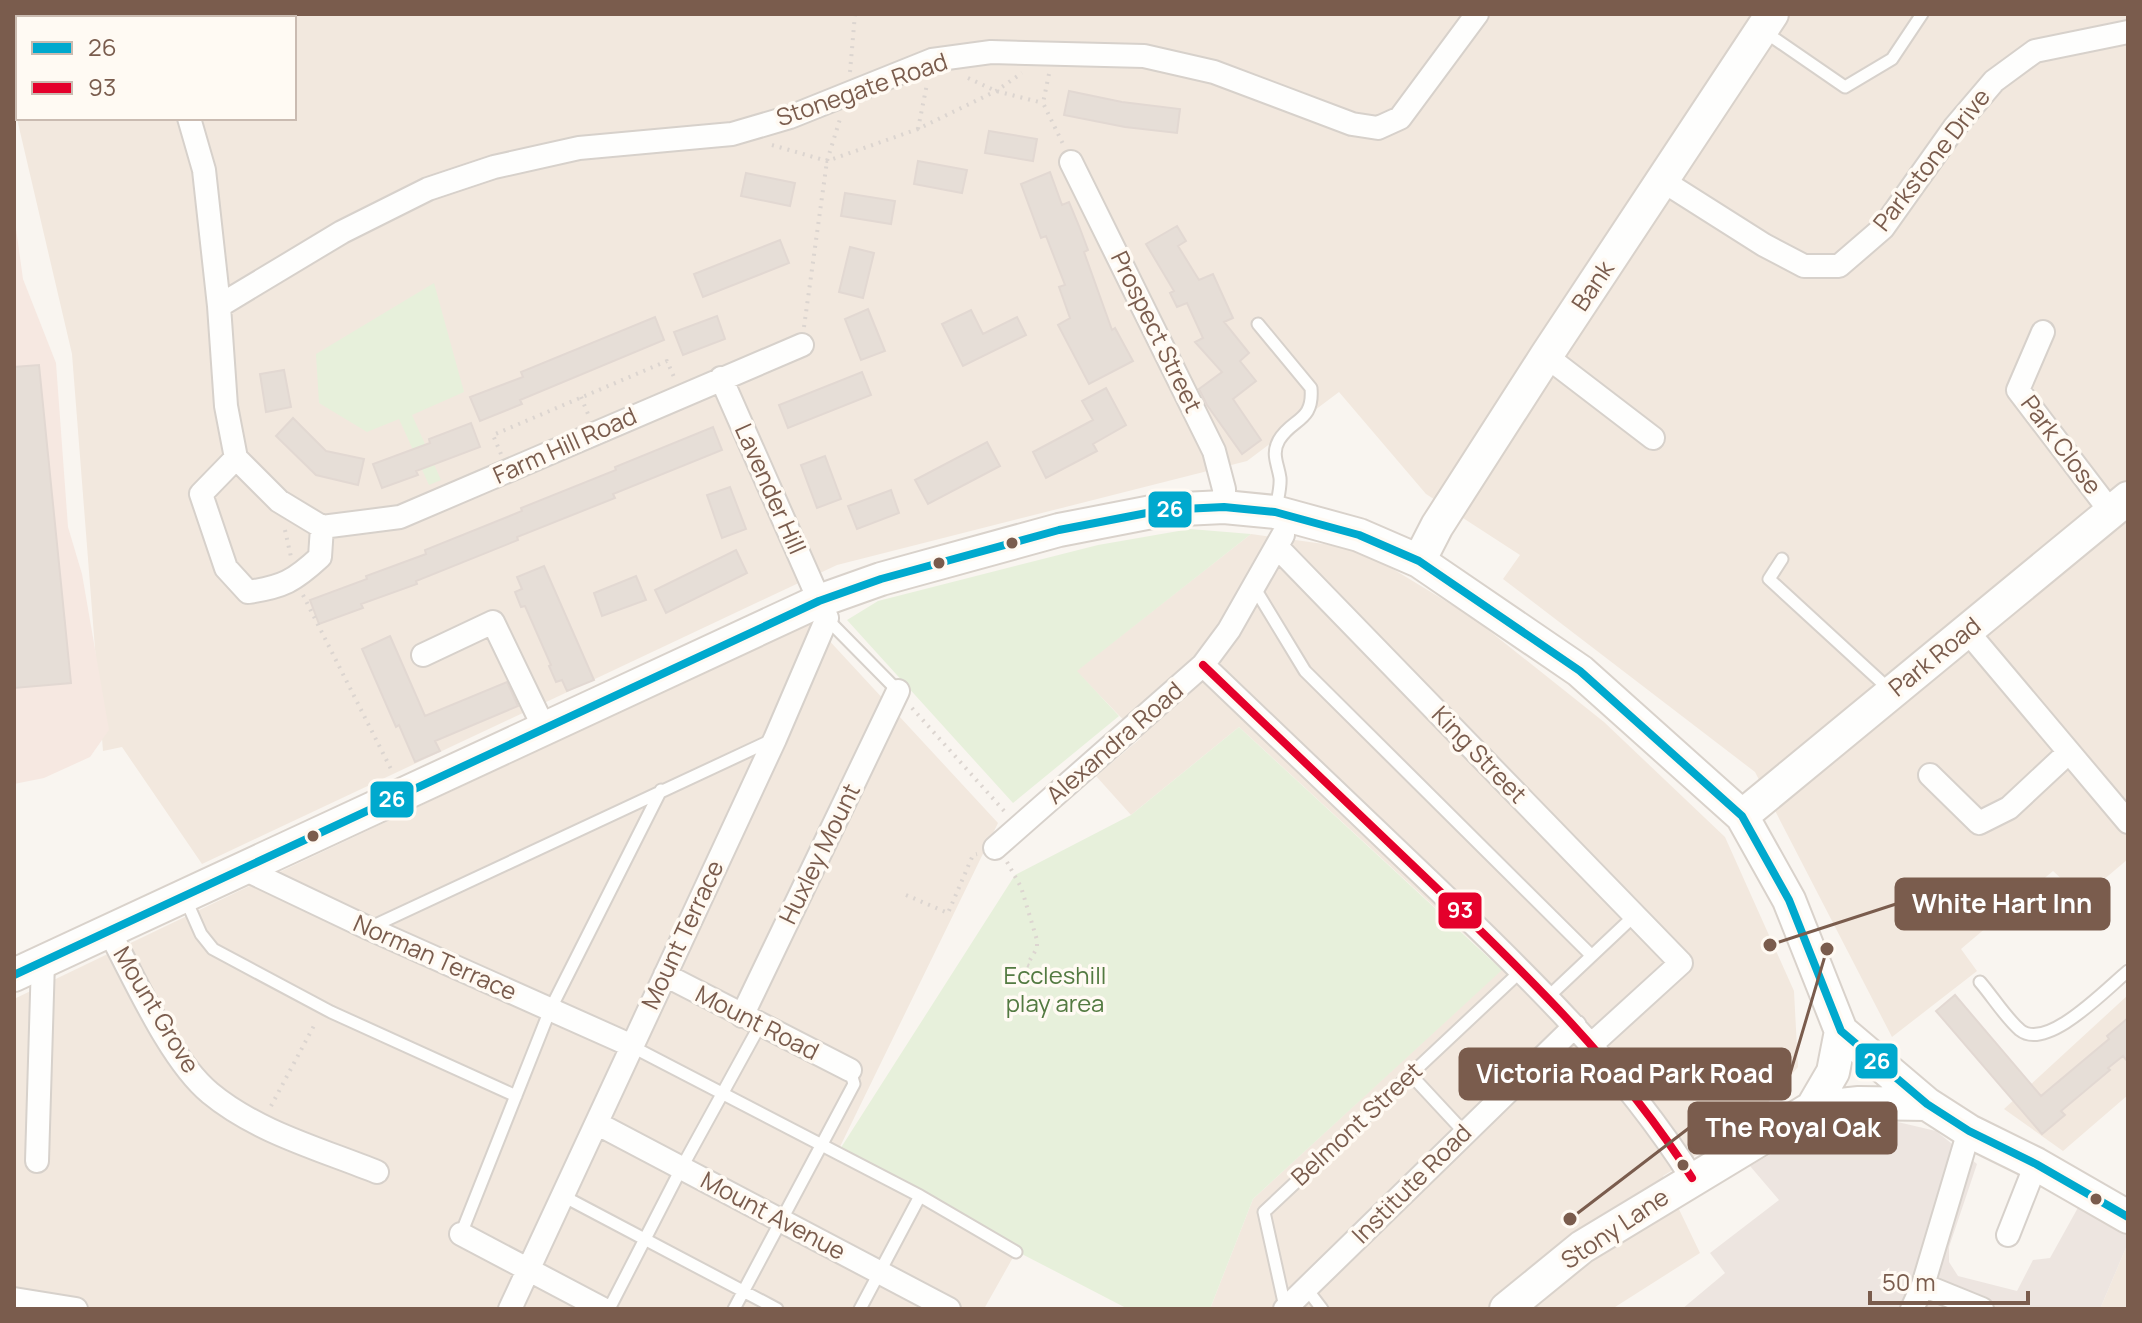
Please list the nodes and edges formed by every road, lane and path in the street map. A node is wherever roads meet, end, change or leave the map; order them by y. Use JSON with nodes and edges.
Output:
{"nodes":[{"id":1,"x":855,"y":14,"type":"edge"},
{"id":2,"x":1477,"y":14,"type":"edge"},
{"id":3,"x":1922,"y":14,"type":"edge"},
{"id":4,"x":1767,"y":22,"type":"edge"},
{"id":5,"x":2128,"y":32,"type":"edge"},
{"id":6,"x":1054,"y":52,"type":"junction"},
{"id":7,"x":932,"y":60,"type":"junction"},
{"id":8,"x":996,"y":91,"type":"junction"},
{"id":9,"x":849,"y":92,"type":"junction"},
{"id":10,"x":1043,"y":103,"type":"junction"},
{"id":11,"x":190,"y":120,"type":"edge"},
{"id":12,"x":918,"y":129,"type":"junction"},
{"id":13,"x":732,"y":134,"type":"junction"},
{"id":14,"x":827,"y":161,"type":"junction"},
{"id":15,"x":1071,"y":162,"type":"joint"},
{"id":16,"x":1663,"y":181,"type":"junction"},
{"id":17,"x":219,"y":306,"type":"junction"},
{"id":18,"x":1258,"y":324,"type":"dead end"},
{"id":19,"x":2043,"y":332,"type":"dead end"},
{"id":20,"x":802,"y":345,"type":"joint"},
{"id":21,"x":1546,"y":356,"type":"junction"},
{"id":22,"x":721,"y":378,"type":"junction"},
{"id":23,"x":681,"y":395,"type":"junction"},
{"id":24,"x":1653,"y":438,"type":"dead end"},
{"id":25,"x":236,"y":458,"type":"junction"},
{"id":26,"x":509,"y":471,"type":"junction"},
{"id":27,"x":279,"y":501,"type":"junction"},
{"id":28,"x":2120,"y":505,"type":"edge"},
{"id":29,"x":1224,"y":507,"type":"junction"},
{"id":30,"x":1284,"y":514,"type":"junction"},
{"id":31,"x":322,"y":527,"type":"junction"},
{"id":32,"x":1277,"y":547,"type":"junction"},
{"id":33,"x":1782,"y":559,"type":"dead end"},
{"id":34,"x":1419,"y":561,"type":"junction"},
{"id":35,"x":296,"y":579,"type":"junction"},
{"id":36,"x":1254,"y":586,"type":"junction"},
{"id":37,"x":823,"y":609,"type":"junction"},
{"id":38,"x":1967,"y":631,"type":"junction"},
{"id":39,"x":423,"y":655,"type":"dead end"},
{"id":40,"x":1203,"y":665,"type":"junction"},
{"id":41,"x":898,"y":691,"type":"junction"},
{"id":42,"x":1892,"y":692,"type":"junction"},
{"id":43,"x":545,"y":730,"type":"junction"},
{"id":44,"x":775,"y":739,"type":"junction"},
{"id":45,"x":2069,"y":752,"type":"junction"},
{"id":46,"x":1930,"y":775,"type":"dead end"},
{"id":47,"x":661,"y":790,"type":"junction"},
{"id":48,"x":403,"y":793,"type":"junction"},
{"id":49,"x":2125,"y":811,"type":"edge"},
{"id":50,"x":1742,"y":816,"type":"junction"},
{"id":51,"x":1018,"y":827,"type":"junction"},
{"id":52,"x":995,"y":848,"type":"junction"},
{"id":53,"x":242,"y":868,"type":"junction"},
{"id":54,"x":184,"y":895,"type":"junction"},
{"id":55,"x":906,"y":895,"type":"dead end"},
{"id":56,"x":1634,"y":916,"type":"junction"},
{"id":57,"x":368,"y":928,"type":"junction"},
{"id":58,"x":109,"y":931,"type":"junction"},
{"id":59,"x":1591,"y":955,"type":"junction"},
{"id":60,"x":1032,"y":967,"type":"dead end"},
{"id":61,"x":22,"y":968,"type":"edge"},
{"id":62,"x":1522,"y":970,"type":"junction"},
{"id":63,"x":2128,"y":971,"type":"edge"},
{"id":64,"x":665,"y":975,"type":"junction"},
{"id":65,"x":1980,"y":982,"type":"dead end"},
{"id":66,"x":1548,"y":997,"type":"junction"},
{"id":67,"x":324,"y":1008,"type":"junction"},
{"id":68,"x":550,"y":1010,"type":"junction"},
{"id":69,"x":751,"y":1020,"type":"junction"},
{"id":70,"x":1575,"y":1026,"type":"junction"},
{"id":71,"x":1841,"y":1031,"type":"junction"},
{"id":72,"x":1592,"y":1044,"type":"junction"},
{"id":73,"x":630,"y":1045,"type":"junction"},
{"id":74,"x":850,"y":1070,"type":"joint"},
{"id":75,"x":1411,"y":1075,"type":"junction"},
{"id":76,"x":723,"y":1093,"type":"junction"},
{"id":77,"x":516,"y":1096,"type":"junction"},
{"id":78,"x":1927,"y":1104,"type":"junction"},
{"id":79,"x":1812,"y":1108,"type":"junction"},
{"id":80,"x":598,"y":1124,"type":"junction"},
{"id":81,"x":260,"y":1125,"type":"junction"},
{"id":82,"x":1969,"y":1131,"type":"junction"},
{"id":83,"x":1464,"y":1132,"type":"junction"},
{"id":84,"x":822,"y":1146,"type":"junction"},
{"id":85,"x":37,"y":1161,"type":"dead end"},
{"id":86,"x":2036,"y":1164,"type":"junction"},
{"id":87,"x":682,"y":1167,"type":"junction"},
{"id":88,"x":377,"y":1172,"type":"dead end"},
{"id":89,"x":1692,"y":1178,"type":"junction"},
{"id":90,"x":563,"y":1196,"type":"junction"},
{"id":91,"x":920,"y":1196,"type":"junction"},
{"id":92,"x":2128,"y":1217,"type":"edge"},
{"id":93,"x":781,"y":1222,"type":"junction"},
{"id":94,"x":461,"y":1234,"type":"joint"},
{"id":95,"x":2008,"y":1235,"type":"dead end"},
{"id":96,"x":646,"y":1239,"type":"junction"},
{"id":97,"x":1016,"y":1252,"type":"dead end"},
{"id":98,"x":528,"y":1269,"type":"junction"},
{"id":99,"x":880,"y":1274,"type":"junction"},
{"id":100,"x":1923,"y":1285,"type":"junction"},
{"id":101,"x":1306,"y":1288,"type":"junction"},
{"id":102,"x":744,"y":1291,"type":"junction"},
{"id":103,"x":14,"y":1299,"type":"edge"},
{"id":104,"x":1285,"y":1308,"type":"edge"},
{"id":105,"x":76,"y":1309,"type":"edge"},
{"id":106,"x":510,"y":1309,"type":"edge"},
{"id":107,"x":606,"y":1309,"type":"edge"},
{"id":108,"x":734,"y":1309,"type":"edge"},
{"id":109,"x":777,"y":1309,"type":"edge"},
{"id":110,"x":860,"y":1309,"type":"edge"},
{"id":111,"x":949,"y":1309,"type":"edge"},
{"id":112,"x":1322,"y":1309,"type":"edge"},
{"id":113,"x":1506,"y":1309,"type":"edge"},
{"id":114,"x":1912,"y":1309,"type":"edge"},
{"id":115,"x":1982,"y":1309,"type":"edge"}],
"edges":[{"from":1,"to":9,"type":"path"},
{"from":2,"to":6,"type":"street","name":"Stonegate Road"},
{"from":3,"to":4,"type":"lane"},
{"from":4,"to":16,"type":"street","name":"Bank"},
{"from":5,"to":16,"type":"street","name":"Parkstone Drive"},
{"from":6,"to":7,"type":"street","name":"Stonegate Road"},
{"from":6,"to":8,"type":"path"},
{"from":6,"to":10,"type":"path"},
{"from":7,"to":8,"type":"path"},
{"from":7,"to":9,"type":"street","name":"Stonegate Road"},
{"from":7,"to":12,"type":"path"},
{"from":8,"to":10,"type":"path"},
{"from":8,"to":12,"type":"path"},
{"from":9,"to":13,"type":"street","name":"Stonegate Road"},
{"from":9,"to":14,"type":"path"},
{"from":10,"to":15,"type":"path"},
{"from":11,"to":17,"type":"street"},
{"from":12,"to":14,"type":"path"},
{"from":13,"to":14,"type":"path"},
{"from":13,"to":17,"type":"street","name":"Stonegate Road"},
{"from":14,"to":20,"type":"path"},
{"from":15,"to":29,"type":"street","name":"Prospect Street"},
{"from":16,"to":21,"type":"street","name":"Bank"},
{"from":17,"to":25,"type":"street"},
{"from":18,"to":30,"type":"lane"},
{"from":19,"to":28,"type":"street","name":"Park Close"},
{"from":20,"to":22,"type":"street","name":"Farm Hill Road"},
{"from":21,"to":24,"type":"street"},
{"from":21,"to":34,"type":"street","name":"Bank"},
{"from":22,"to":23,"type":"street","name":"Farm Hill Road"},
{"from":22,"to":37,"type":"street","name":"Lavender Hill"},
{"from":23,"to":26,"type":"street","name":"Farm Hill Road"},
{"from":23,"to":26,"type":"path"},
{"from":25,"to":27,"type":"street"},
{"from":25,"to":35,"type":"street"},
{"from":26,"to":31,"type":"street","name":"Farm Hill Road"},
{"from":27,"to":31,"type":"street"},
{"from":27,"to":35,"type":"path"},
{"from":28,"to":38,"type":"street","name":"Park Road"},
{"from":29,"to":30,"type":"street"},
{"from":29,"to":37,"type":"street"},
{"from":30,"to":32,"type":"street","name":"Alexandra Road"},
{"from":30,"to":34,"type":"street"},
{"from":31,"to":35,"type":"street"},
{"from":32,"to":36,"type":"street","name":"Alexandra Road"},
{"from":32,"to":56,"type":"street","name":"King Street"},
{"from":33,"to":42,"type":"lane"},
{"from":34,"to":50,"type":"street"},
{"from":35,"to":48,"type":"path"},
{"from":36,"to":40,"type":"street","name":"Alexandra Road"},
{"from":36,"to":59,"type":"lane"},
{"from":37,"to":41,"type":"lane"},
{"from":37,"to":43,"type":"street"},
{"from":37,"to":44,"type":"street","name":"Mount Terrace"},
{"from":38,"to":42,"type":"street","name":"Park Road"},
{"from":38,"to":45,"type":"street"},
{"from":39,"to":43,"type":"street"},
{"from":40,"to":51,"type":"street","name":"Alexandra Road"},
{"from":40,"to":62,"type":"street"},
{"from":41,"to":51,"type":"path"},
{"from":41,"to":69,"type":"street","name":"Huxley Mount"},
{"from":42,"to":50,"type":"street","name":"Park Road"},
{"from":43,"to":48,"type":"street"},
{"from":44,"to":47,"type":"lane"},
{"from":44,"to":64,"type":"street","name":"Mount Terrace"},
{"from":45,"to":46,"type":"street"},
{"from":45,"to":49,"type":"street"},
{"from":47,"to":57,"type":"lane"},
{"from":47,"to":68,"type":"lane"},
{"from":48,"to":53,"type":"street"},
{"from":50,"to":71,"type":"street"},
{"from":51,"to":52,"type":"street","name":"Alexandra Road"},
{"from":52,"to":55,"type":"path"},
{"from":52,"to":60,"type":"path"},
{"from":53,"to":54,"type":"street"},
{"from":53,"to":57,"type":"street","name":"Norman Terrace"},
{"from":54,"to":58,"type":"street"},
{"from":54,"to":67,"type":"lane"},
{"from":56,"to":59,"type":"lane"},
{"from":56,"to":72,"type":"street","name":"King Street"},
{"from":57,"to":68,"type":"street","name":"Norman Terrace"},
{"from":58,"to":61,"type":"street"},
{"from":58,"to":81,"type":"street","name":"Mount Grove"},
{"from":59,"to":66,"type":"lane"},
{"from":61,"to":85,"type":"street"},
{"from":62,"to":66,"type":"street"},
{"from":62,"to":75,"type":"lane","name":"Belmont Street"},
{"from":63,"to":65,"type":"lane"},
{"from":64,"to":69,"type":"street","name":"Mount Road"},
{"from":64,"to":73,"type":"street","name":"Mount Terrace"},
{"from":66,"to":70,"type":"street"},
{"from":67,"to":77,"type":"lane"},
{"from":67,"to":81,"type":"path"},
{"from":68,"to":73,"type":"street","name":"Norman Terrace"},
{"from":68,"to":77,"type":"lane"},
{"from":69,"to":74,"type":"street","name":"Mount Road"},
{"from":69,"to":76,"type":"lane"},
{"from":70,"to":72,"type":"street"},
{"from":70,"to":83,"type":"street","name":"Institute Road"},
{"from":71,"to":78,"type":"street"},
{"from":71,"to":79,"type":"street","name":"Stony Lane"},
{"from":72,"to":89,"type":"street"},
{"from":73,"to":76,"type":"lane"},
{"from":73,"to":80,"type":"street","name":"Mount Terrace"},
{"from":74,"to":84,"type":"lane"},
{"from":75,"to":83,"type":"lane"},
{"from":75,"to":104,"type":"lane","name":"Belmont Street"},
{"from":76,"to":84,"type":"lane"},
{"from":76,"to":87,"type":"lane"},
{"from":77,"to":94,"type":"lane"},
{"from":78,"to":79,"type":"street","name":"Stony Lane"},
{"from":78,"to":82,"type":"street"},
{"from":79,"to":89,"type":"street","name":"Stony Lane"},
{"from":80,"to":87,"type":"street","name":"Mount Avenue"},
{"from":80,"to":90,"type":"street","name":"Mount Terrace"},
{"from":81,"to":88,"type":"street","name":"Mount Grove"},
{"from":82,"to":86,"type":"street"},
{"from":82,"to":100,"type":"street"},
{"from":83,"to":101,"type":"street","name":"Institute Road"},
{"from":84,"to":91,"type":"lane"},
{"from":84,"to":93,"type":"lane"},
{"from":86,"to":92,"type":"street"},
{"from":86,"to":95,"type":"street"},
{"from":87,"to":93,"type":"street","name":"Mount Avenue"},
{"from":87,"to":96,"type":"lane"},
{"from":89,"to":113,"type":"street","name":"Stony Lane"},
{"from":90,"to":96,"type":"lane"},
{"from":90,"to":98,"type":"street","name":"Mount Terrace"},
{"from":91,"to":97,"type":"lane"},
{"from":91,"to":99,"type":"lane"},
{"from":93,"to":99,"type":"street","name":"Mount Avenue"},
{"from":93,"to":102,"type":"lane"},
{"from":94,"to":98,"type":"street"},
{"from":96,"to":102,"type":"lane"},
{"from":96,"to":107,"type":"lane"},
{"from":98,"to":106,"type":"street","name":"Mount Terrace"},
{"from":98,"to":107,"type":"street"},
{"from":99,"to":110,"type":"lane"},
{"from":99,"to":111,"type":"street","name":"Mount Avenue"},
{"from":100,"to":114,"type":"street"},
{"from":100,"to":115,"type":"street"},
{"from":101,"to":104,"type":"street","name":"Institute Road"},
{"from":101,"to":112,"type":"lane"},
{"from":102,"to":108,"type":"lane"},
{"from":102,"to":109,"type":"lane"},
{"from":103,"to":105,"type":"street"}]}
